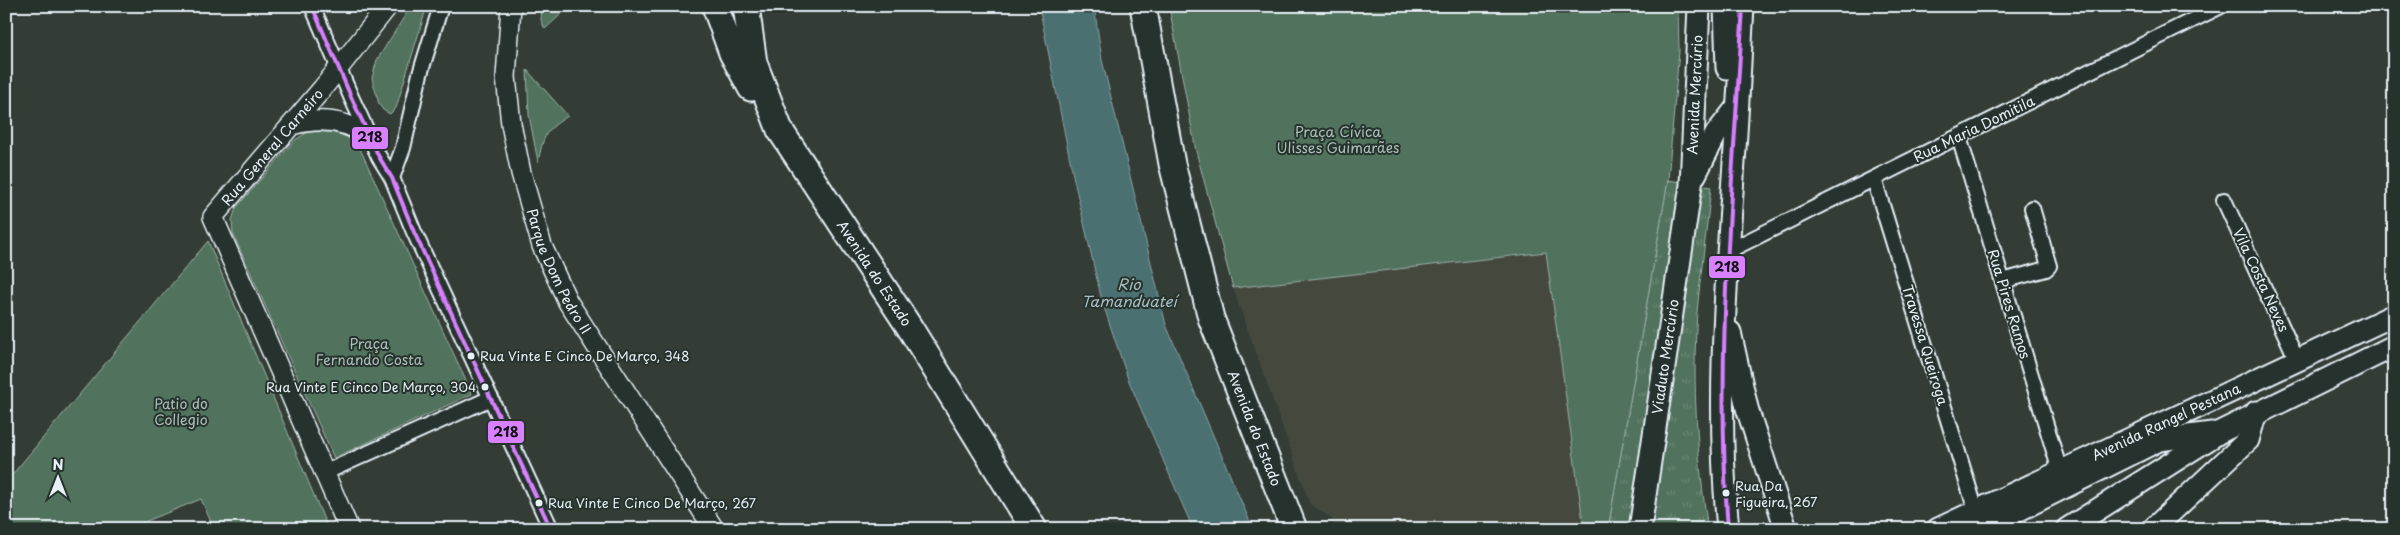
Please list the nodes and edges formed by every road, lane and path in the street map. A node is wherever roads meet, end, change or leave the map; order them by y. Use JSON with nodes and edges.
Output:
{"nodes":[{"id":1,"x":312,"y":6,"type":"edge"},
{"id":2,"x":388,"y":6,"type":"edge"},
{"id":3,"x":441,"y":6,"type":"edge"},
{"id":4,"x":511,"y":6,"type":"edge"},
{"id":5,"x":715,"y":6,"type":"edge"},
{"id":6,"x":746,"y":6,"type":"edge"},
{"id":7,"x":1142,"y":6,"type":"edge"},
{"id":8,"x":1699,"y":6,"type":"edge"},
{"id":9,"x":1726,"y":6,"type":"edge"},
{"id":10,"x":1743,"y":6,"type":"edge"},
{"id":11,"x":2221,"y":6,"type":"edge"},
{"id":12,"x":338,"y":69,"type":"junction"},
{"id":13,"x":1737,"y":107,"type":"junction"},
{"id":14,"x":292,"y":125,"type":"junction"},
{"id":15,"x":780,"y":130,"type":"junction"},
{"id":16,"x":369,"y":136,"type":"junction"},
{"id":17,"x":1959,"y":137,"type":"junction"},
{"id":18,"x":392,"y":178,"type":"junction"},
{"id":19,"x":1874,"y":179,"type":"junction"},
{"id":20,"x":1691,"y":185,"type":"junction"},
{"id":21,"x":2224,"y":200,"type":"dead end"},
{"id":22,"x":2032,"y":208,"type":"dead end"},
{"id":23,"x":1728,"y":251,"type":"junction"},
{"id":24,"x":2003,"y":281,"type":"junction"},
{"id":25,"x":1725,"y":312,"type":"junction"},
{"id":26,"x":2394,"y":315,"type":"edge"},
{"id":27,"x":2394,"y":346,"type":"edge"},
{"id":28,"x":2297,"y":360,"type":"junction"},
{"id":29,"x":491,"y":398,"type":"junction"},
{"id":30,"x":2256,"y":412,"type":"junction"},
{"id":31,"x":2220,"y":432,"type":"junction"},
{"id":32,"x":326,"y":472,"type":"junction"},
{"id":33,"x":2060,"y":472,"type":"junction"},
{"id":34,"x":1979,"y":520,"type":"edge"},
{"id":35,"x":349,"y":529,"type":"edge"},
{"id":36,"x":551,"y":529,"type":"edge"},
{"id":37,"x":714,"y":529,"type":"edge"},
{"id":38,"x":1034,"y":529,"type":"edge"},
{"id":39,"x":1294,"y":529,"type":"edge"},
{"id":40,"x":1640,"y":529,"type":"edge"},
{"id":41,"x":1728,"y":529,"type":"edge"},
{"id":42,"x":1786,"y":529,"type":"edge"},
{"id":43,"x":1938,"y":529,"type":"edge"},
{"id":44,"x":2067,"y":529,"type":"edge"},
{"id":45,"x":2153,"y":529,"type":"edge"}],
"edges":[{"from":1,"to":12,"type":"street"},
{"from":2,"to":12,"type":"street","name":"Rua General Carneiro"},
{"from":3,"to":18,"type":"street"},
{"from":4,"to":37,"type":"street","name":"Parque Dom Pedro II"},
{"from":5,"to":15,"type":"highway"},
{"from":6,"to":15,"type":"highway","name":"Avenida do Estado"},
{"from":7,"to":39,"type":"highway","name":"Avenida do Estado"},
{"from":8,"to":20,"type":"main road","name":"Avenida Mercúrio"},
{"from":9,"to":13,"type":"main road"},
{"from":10,"to":13,"type":"main road"},
{"from":11,"to":17,"type":"street","name":"Rua Maria Domitila"},
{"from":12,"to":14,"type":"street","name":"Rua General Carneiro"},
{"from":12,"to":16,"type":"street"},
{"from":13,"to":20,"type":"main road"},
{"from":13,"to":23,"type":"main road"},
{"from":14,"to":16,"type":"street"},
{"from":14,"to":32,"type":"street","name":"Rua General Carneiro"},
{"from":15,"to":38,"type":"highway","name":"Avenida do Estado"},
{"from":16,"to":18,"type":"street"},
{"from":17,"to":19,"type":"street","name":"Rua Maria Domitila"},
{"from":17,"to":24,"type":"street","name":"Rua Pires Ramos"},
{"from":18,"to":29,"type":"street"},
{"from":19,"to":23,"type":"street","name":"Rua Maria Domitila"},
{"from":19,"to":34,"type":"street","name":"Travessa Queiroga"},
{"from":20,"to":40,"type":"main road","name":"Viaduto Mercúrio"},
{"from":21,"to":28,"type":"street","name":"Vila Costa Neves"},
{"from":22,"to":24,"type":"street"},
{"from":23,"to":25,"type":"main road"},
{"from":24,"to":33,"type":"street","name":"Rua Pires Ramos"},
{"from":25,"to":41,"type":"main road"},
{"from":25,"to":42,"type":"main road"},
{"from":26,"to":28,"type":"main road","name":"Avenida Rangel Pestana"},
{"from":27,"to":30,"type":"main road"},
{"from":28,"to":33,"type":"main road","name":"Avenida Rangel Pestana"},
{"from":29,"to":32,"type":"street"},
{"from":29,"to":36,"type":"street"},
{"from":30,"to":31,"type":"main road"},
{"from":30,"to":45,"type":"main road"},
{"from":31,"to":34,"type":"main road","name":"Avenida Rangel Pestana"},
{"from":31,"to":44,"type":"main road"},
{"from":32,"to":35,"type":"street"},
{"from":33,"to":34,"type":"main road","name":"Avenida Rangel Pestana"},
{"from":34,"to":43,"type":"main road","name":"Avenida Rangel Pestana"}]}
